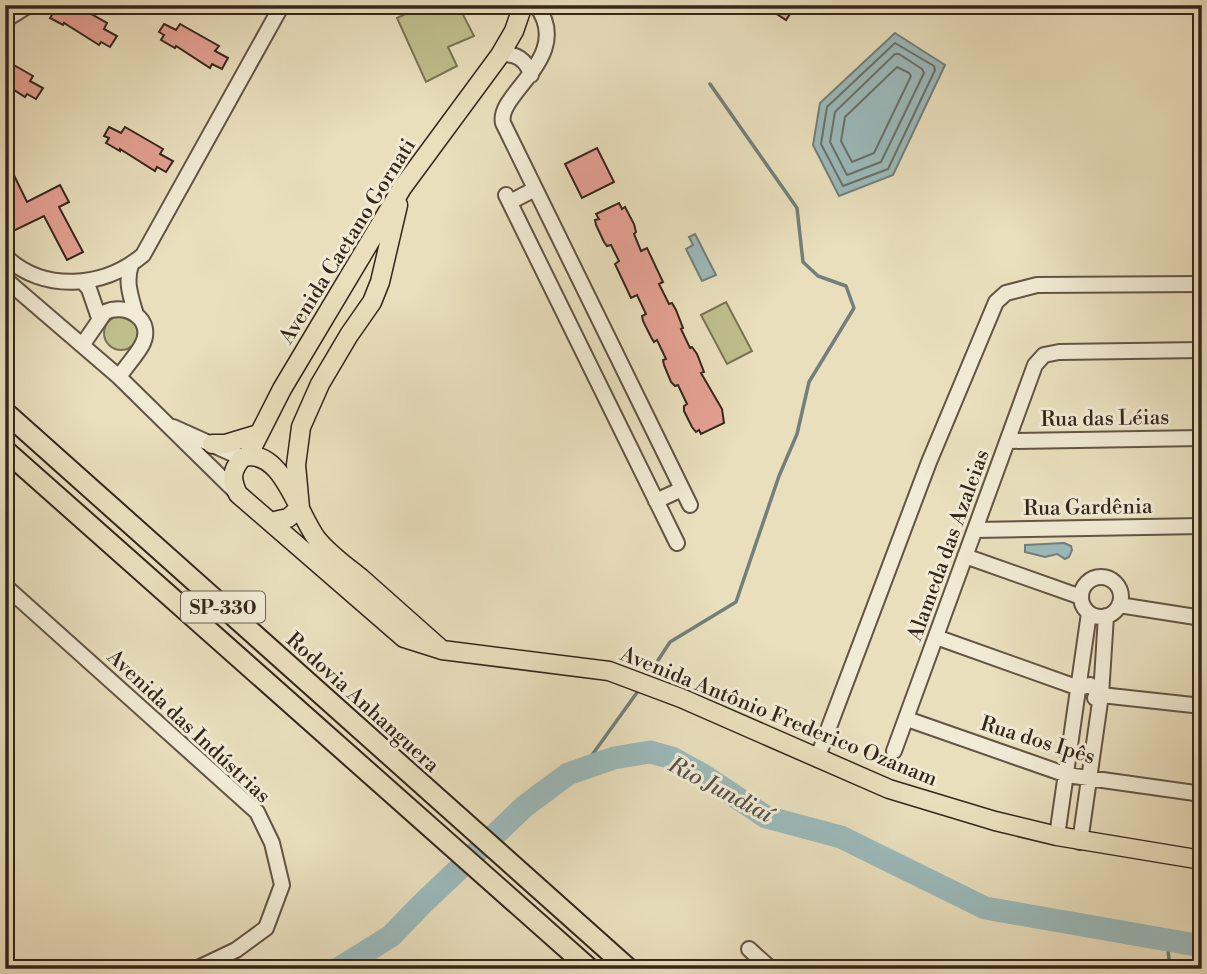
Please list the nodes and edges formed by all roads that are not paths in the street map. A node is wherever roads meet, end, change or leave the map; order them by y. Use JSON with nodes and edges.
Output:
{"nodes":[{"id":1,"x":29,"y":5,"type":"edge"},
{"id":2,"x":282,"y":5,"type":"edge"},
{"id":3,"x":523,"y":5,"type":"edge"},
{"id":4,"x":536,"y":5,"type":"edge"},
{"id":5,"x":5,"y":20,"type":"edge"},
{"id":6,"x":500,"y":55,"type":"junction"},
{"id":7,"x":531,"y":75,"type":"junction"},
{"id":8,"x":402,"y":187,"type":"junction"},
{"id":9,"x":535,"y":189,"type":"junction"},
{"id":10,"x":5,"y":256,"type":"edge"},
{"id":11,"x":131,"y":265,"type":"junction"},
{"id":12,"x":5,"y":279,"type":"edge"},
{"id":13,"x":83,"y":282,"type":"junction"},
{"id":14,"x":346,"y":282,"type":"junction"},
{"id":15,"x":1202,"y":284,"type":"edge"},
{"id":16,"x":372,"y":302,"type":"junction"},
{"id":17,"x":136,"y":315,"type":"junction"},
{"id":18,"x":99,"y":318,"type":"junction"},
{"id":19,"x":83,"y":344,"type":"junction"},
{"id":20,"x":1202,"y":350,"type":"edge"},
{"id":21,"x":119,"y":376,"type":"junction"},
{"id":22,"x":5,"y":412,"type":"edge"},
{"id":23,"x":166,"y":424,"type":"junction"},
{"id":24,"x":258,"y":434,"type":"junction"},
{"id":25,"x":1202,"y":438,"type":"edge"},
{"id":26,"x":1009,"y":441,"type":"junction"},
{"id":27,"x":212,"y":444,"type":"junction"},
{"id":28,"x":5,"y":450,"type":"edge"},
{"id":29,"x":245,"y":457,"type":"junction"},
{"id":30,"x":682,"y":489,"type":"junction"},
{"id":31,"x":239,"y":494,"type":"junction"},
{"id":32,"x":656,"y":501,"type":"junction"},
{"id":33,"x":690,"y":505,"type":"dead end"},
{"id":34,"x":300,"y":508,"type":"junction"},
{"id":35,"x":270,"y":522,"type":"junction"},
{"id":36,"x":1202,"y":526,"type":"edge"},
{"id":37,"x":975,"y":530,"type":"junction"},
{"id":38,"x":677,"y":542,"type":"dead end"},
{"id":39,"x":965,"y":556,"type":"junction"},
{"id":40,"x":346,"y":577,"type":"junction"},
{"id":41,"x":5,"y":586,"type":"edge"},
{"id":42,"x":1081,"y":597,"type":"junction"},
{"id":43,"x":1119,"y":605,"type":"junction"},
{"id":44,"x":1089,"y":612,"type":"junction"},
{"id":45,"x":1106,"y":616,"type":"junction"},
{"id":46,"x":1202,"y":618,"type":"edge"},
{"id":47,"x":936,"y":637,"type":"junction"},
{"id":48,"x":1079,"y":688,"type":"junction"},
{"id":49,"x":1101,"y":695,"type":"junction"},
{"id":50,"x":1202,"y":706,"type":"edge"},
{"id":51,"x":907,"y":719,"type":"junction"},
{"id":52,"x":894,"y":751,"type":"dead end"},
{"id":53,"x":817,"y":759,"type":"junction"},
{"id":54,"x":1067,"y":775,"type":"junction"},
{"id":55,"x":1088,"y":780,"type":"junction"},
{"id":56,"x":1202,"y":794,"type":"edge"},
{"id":57,"x":1057,"y":836,"type":"junction"},
{"id":58,"x":1080,"y":842,"type":"junction"},
{"id":59,"x":1202,"y":860,"type":"edge"},
{"id":60,"x":749,"y":949,"type":"dead end"},
{"id":61,"x":196,"y":969,"type":"edge"},
{"id":62,"x":590,"y":969,"type":"edge"},
{"id":63,"x":629,"y":969,"type":"edge"},
{"id":64,"x":771,"y":969,"type":"edge"}],
"edges":[{"from":1,"to":5,"type":"street"},
{"from":2,"to":11,"type":"street"},
{"from":3,"to":6,"type":"main road","name":"Avenida Caetano Gornati"},
{"from":4,"to":7,"type":"street"},
{"from":6,"to":7,"type":"street"},
{"from":6,"to":8,"type":"main road","name":"Avenida Caetano Gornati"},
{"from":7,"to":9,"type":"street"},
{"from":8,"to":14,"type":"main road","name":"Avenida Caetano Gornati"},
{"from":8,"to":16,"type":"main road"},
{"from":9,"to":30,"type":"street"},
{"from":9,"to":32,"type":"street"},
{"from":10,"to":13,"type":"street"},
{"from":11,"to":13,"type":"street"},
{"from":11,"to":17,"type":"street"},
{"from":12,"to":19,"type":"street"},
{"from":13,"to":18,"type":"street"},
{"from":14,"to":16,"type":"main road"},
{"from":14,"to":24,"type":"main road","name":"Avenida Caetano Gornati"},
{"from":15,"to":53,"type":"street"},
{"from":16,"to":34,"type":"main road"},
{"from":17,"to":18,"type":"street"},
{"from":17,"to":21,"type":"street"},
{"from":18,"to":19,"type":"street"},
{"from":19,"to":21,"type":"street"},
{"from":20,"to":26,"type":"street","name":"Alameda das Azaleias"},
{"from":21,"to":23,"type":"street"},
{"from":22,"to":63,"type":"highway","name":"Rodovia Anhanguera","number":"SP-330"},
{"from":23,"to":27,"type":"street"},
{"from":23,"to":31,"type":"street"},
{"from":24,"to":27,"type":"main road"},
{"from":24,"to":29,"type":"main road","name":"Avenida Caetano Gornati"},
{"from":25,"to":26,"type":"street","name":"Rua das Léias"},
{"from":26,"to":37,"type":"street","name":"Alameda das Azaleias"},
{"from":27,"to":29,"type":"street"},
{"from":28,"to":62,"type":"highway","number":"SP-330"},
{"from":29,"to":31,"type":"main road","name":"Avenida Caetano Gornati"},
{"from":29,"to":34,"type":"main road"},
{"from":30,"to":32,"type":"street"},
{"from":30,"to":33,"type":"street"},
{"from":31,"to":35,"type":"main road"},
{"from":32,"to":38,"type":"street"},
{"from":34,"to":35,"type":"main road"},
{"from":34,"to":40,"type":"main road"},
{"from":35,"to":40,"type":"main road"},
{"from":36,"to":37,"type":"street","name":"Rua Gardênia"},
{"from":37,"to":39,"type":"street","name":"Alameda das Azaleias"},
{"from":39,"to":42,"type":"street"},
{"from":39,"to":47,"type":"street","name":"Alameda das Azaleias"},
{"from":40,"to":53,"type":"main road","name":"Avenida Antônio Frederico Ozanam"},
{"from":41,"to":61,"type":"street","name":"Avenida das Indústrias"},
{"from":42,"to":43,"type":"street"},
{"from":42,"to":44,"type":"street"},
{"from":43,"to":45,"type":"street"},
{"from":43,"to":46,"type":"street"},
{"from":44,"to":45,"type":"street"},
{"from":44,"to":48,"type":"street"},
{"from":45,"to":49,"type":"street"},
{"from":47,"to":48,"type":"street"},
{"from":47,"to":51,"type":"street","name":"Alameda das Azaleias"},
{"from":48,"to":49,"type":"street"},
{"from":48,"to":54,"type":"street"},
{"from":49,"to":50,"type":"street"},
{"from":49,"to":55,"type":"street"},
{"from":51,"to":52,"type":"street","name":"Alameda das Azaleias"},
{"from":51,"to":54,"type":"street","name":"Rua dos Ipês"},
{"from":53,"to":57,"type":"main road","name":"Avenida Antônio Frederico Ozanam"},
{"from":54,"to":55,"type":"street","name":"Rua dos Ipês"},
{"from":54,"to":57,"type":"street"},
{"from":55,"to":56,"type":"street","name":"Rua dos Ipês"},
{"from":55,"to":58,"type":"street"},
{"from":57,"to":58,"type":"main road","name":"Avenida Antônio Frederico Ozanam"},
{"from":58,"to":59,"type":"main road","name":"Avenida Antônio Frederico Ozanam"},
{"from":60,"to":64,"type":"street"}]}
